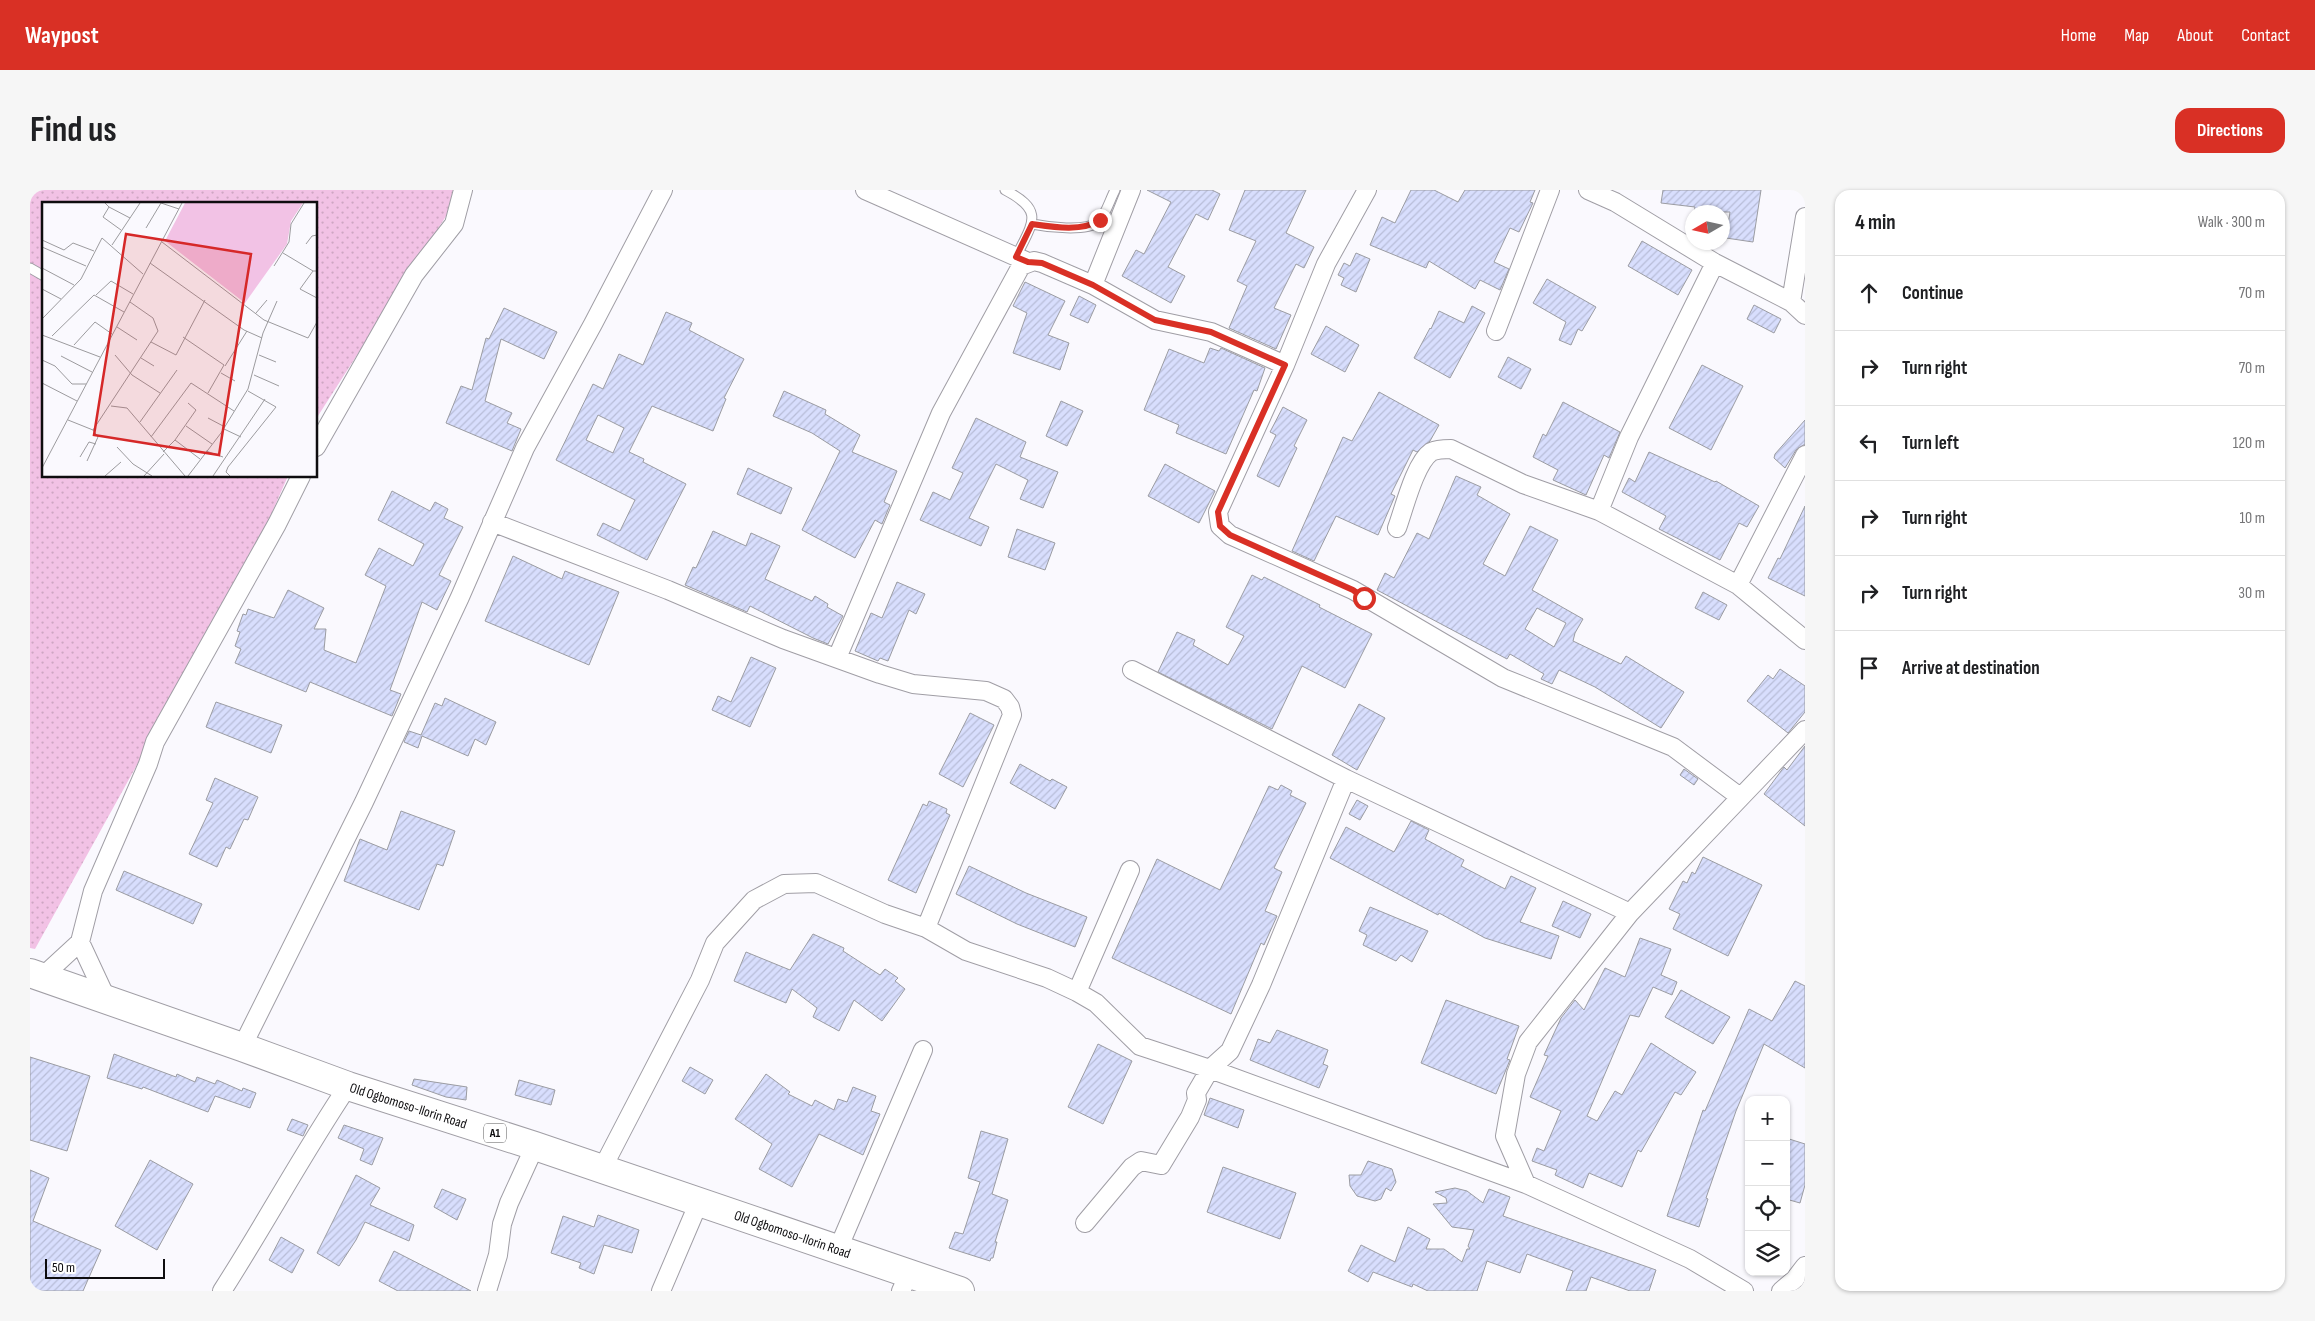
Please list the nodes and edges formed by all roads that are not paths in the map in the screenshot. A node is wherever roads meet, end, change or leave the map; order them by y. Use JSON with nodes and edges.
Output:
{"nodes":[{"id":1,"x":463,"y":190,"type":"edge"},
{"id":2,"x":663,"y":190,"type":"edge"},
{"id":3,"x":865,"y":190,"type":"edge"},
{"id":4,"x":1005,"y":190,"type":"edge"},
{"id":5,"x":1115,"y":190,"type":"edge"},
{"id":6,"x":1131,"y":190,"type":"edge"},
{"id":7,"x":1367,"y":190,"type":"edge"},
{"id":8,"x":1550,"y":190,"type":"edge"},
{"id":9,"x":1588,"y":190,"type":"edge"},
{"id":10,"x":1805,"y":216,"type":"edge"},
{"id":11,"x":1032,"y":224,"type":"junction"},
{"id":12,"x":1022,"y":259,"type":"junction"},
{"id":13,"x":1715,"y":263,"type":"junction"},
{"id":14,"x":30,"y":268,"type":"edge"},
{"id":15,"x":42,"y":275,"type":"edge"},
{"id":16,"x":1093,"y":285,"type":"junction"},
{"id":17,"x":1791,"y":302,"type":"junction"},
{"id":18,"x":1805,"y":315,"type":"edge"},
{"id":19,"x":1496,"y":330,"type":"dead end"},
{"id":20,"x":1285,"y":365,"type":"junction"},
{"id":21,"x":318,"y":444,"type":"edge"},
{"id":22,"x":1805,"y":455,"type":"edge"},
{"id":23,"x":300,"y":478,"type":"edge"},
{"id":24,"x":1599,"y":511,"type":"junction"},
{"id":25,"x":492,"y":522,"type":"junction"},
{"id":26,"x":1397,"y":528,"type":"dead end"},
{"id":27,"x":1738,"y":585,"type":"junction"},
{"id":28,"x":1805,"y":640,"type":"edge"},
{"id":29,"x":838,"y":658,"type":"junction"},
{"id":30,"x":1132,"y":670,"type":"dead end"},
{"id":31,"x":1805,"y":730,"type":"edge"},
{"id":32,"x":1346,"y":779,"type":"junction"},
{"id":33,"x":1740,"y":797,"type":"junction"},
{"id":34,"x":1130,"y":870,"type":"dead end"},
{"id":35,"x":1630,"y":914,"type":"junction"},
{"id":36,"x":926,"y":928,"type":"junction"},
{"id":37,"x":80,"y":942,"type":"junction"},
{"id":38,"x":36,"y":975,"type":"edge"},
{"id":39,"x":1077,"y":992,"type":"junction"},
{"id":40,"x":107,"y":1000,"type":"junction"},
{"id":41,"x":242,"y":1046,"type":"junction"},
{"id":42,"x":923,"y":1050,"type":"dead end"},
{"id":43,"x":1230,"y":1051,"type":"junction"},
{"id":44,"x":1210,"y":1069,"type":"junction"},
{"id":45,"x":1243,"y":1082,"type":"junction"},
{"id":46,"x":348,"y":1086,"type":"junction"},
{"id":47,"x":535,"y":1146,"type":"junction"},
{"id":48,"x":602,"y":1169,"type":"junction"},
{"id":49,"x":1526,"y":1184,"type":"junction"},
{"id":50,"x":699,"y":1202,"type":"junction"},
{"id":51,"x":1085,"y":1223,"type":"dead end"},
{"id":52,"x":838,"y":1249,"type":"junction"},
{"id":53,"x":1805,"y":1266,"type":"edge"},
{"id":54,"x":905,"y":1282,"type":"edge"},
{"id":55,"x":222,"y":1291,"type":"edge"},
{"id":56,"x":487,"y":1291,"type":"edge"},
{"id":57,"x":661,"y":1291,"type":"edge"},
{"id":58,"x":960,"y":1291,"type":"edge"},
{"id":59,"x":1744,"y":1291,"type":"edge"},
{"id":60,"x":1781,"y":1291,"type":"edge"}],
"edges":[{"from":1,"to":21,"type":"street"},
{"from":2,"to":25,"type":"street"},
{"from":3,"to":12,"type":"street"},
{"from":4,"to":11,"type":"lane"},
{"from":5,"to":11,"type":"lane"},
{"from":6,"to":16,"type":"street"},
{"from":7,"to":20,"type":"street"},
{"from":8,"to":19,"type":"street"},
{"from":9,"to":13,"type":"street"},
{"from":10,"to":17,"type":"street"},
{"from":11,"to":12,"type":"lane"},
{"from":12,"to":16,"type":"street"},
{"from":12,"to":29,"type":"street"},
{"from":13,"to":17,"type":"street"},
{"from":13,"to":24,"type":"street"},
{"from":14,"to":15,"type":"lane"},
{"from":16,"to":20,"type":"street"},
{"from":17,"to":18,"type":"street"},
{"from":20,"to":33,"type":"street"},
{"from":22,"to":27,"type":"street"},
{"from":23,"to":37,"type":"street"},
{"from":24,"to":26,"type":"street"},
{"from":24,"to":27,"type":"street"},
{"from":25,"to":29,"type":"street"},
{"from":25,"to":41,"type":"street"},
{"from":27,"to":28,"type":"street"},
{"from":29,"to":36,"type":"street"},
{"from":30,"to":32,"type":"street"},
{"from":31,"to":33,"type":"street"},
{"from":32,"to":35,"type":"street"},
{"from":32,"to":43,"type":"street"},
{"from":33,"to":35,"type":"street"},
{"from":34,"to":39,"type":"street"},
{"from":35,"to":49,"type":"street"},
{"from":36,"to":39,"type":"street"},
{"from":36,"to":48,"type":"street"},
{"from":37,"to":38,"type":"street"},
{"from":37,"to":40,"type":"street"},
{"from":38,"to":40,"type":"highway","name":"Old Ogbomoso-Ilorin Road","number":"A1"},
{"from":39,"to":44,"type":"street"},
{"from":40,"to":41,"type":"highway","name":"Old Ogbomoso-Ilorin Road","number":"A1"},
{"from":41,"to":46,"type":"highway","name":"Old Ogbomoso-Ilorin Road","number":"A1"},
{"from":42,"to":52,"type":"street"},
{"from":43,"to":44,"type":"street"},
{"from":43,"to":45,"type":"street"},
{"from":44,"to":45,"type":"street"},
{"from":44,"to":51,"type":"street"},
{"from":45,"to":49,"type":"street"},
{"from":46,"to":47,"type":"highway","name":"Old Ogbomoso-Ilorin Road","number":"A1"},
{"from":46,"to":55,"type":"street"},
{"from":47,"to":48,"type":"highway","name":"Old Ogbomoso-Ilorin Road","number":"A1"},
{"from":47,"to":56,"type":"street"},
{"from":48,"to":50,"type":"highway","name":"Old Ogbomoso-Ilorin Road","number":"A1"},
{"from":49,"to":59,"type":"street"},
{"from":50,"to":52,"type":"highway","name":"Old Ogbomoso-Ilorin Road","number":"A1"},
{"from":50,"to":57,"type":"street"},
{"from":52,"to":54,"type":"highway","name":"Old Ogbomoso-Ilorin Road","number":"A1"},
{"from":53,"to":60,"type":"street"},
{"from":54,"to":58,"type":"highway","name":"Old Ogbomoso-Ilorin Road","number":"A1"}]}
